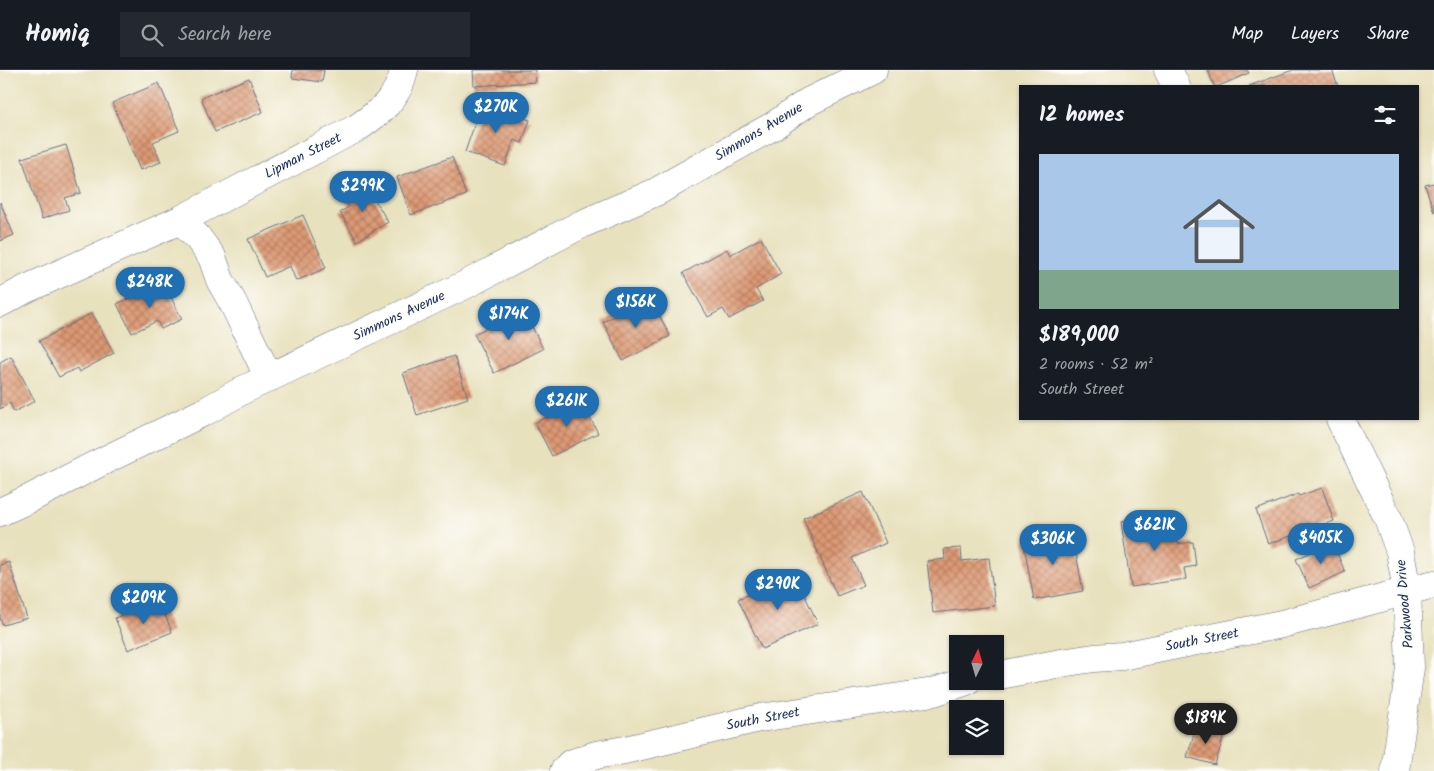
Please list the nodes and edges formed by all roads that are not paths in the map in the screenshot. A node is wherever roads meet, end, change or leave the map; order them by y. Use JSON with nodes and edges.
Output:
{"nodes":[{"id":1,"x":404,"y":70,"type":"edge"},
{"id":2,"x":873,"y":70,"type":"edge"},
{"id":3,"x":1168,"y":70,"type":"edge"},
{"id":4,"x":1176,"y":85,"type":"edge"},
{"id":5,"x":180,"y":220,"type":"junction"},
{"id":6,"x":0,"y":302,"type":"edge"},
{"id":7,"x":269,"y":378,"type":"junction"},
{"id":8,"x":1340,"y":420,"type":"edge"},
{"id":9,"x":0,"y":512,"type":"edge"},
{"id":10,"x":1434,"y":584,"type":"edge"},
{"id":11,"x":1407,"y":590,"type":"junction"},
{"id":12,"x":1004,"y":674,"type":"edge"},
{"id":13,"x":949,"y":687,"type":"edge"},
{"id":14,"x":564,"y":771,"type":"edge"},
{"id":15,"x":1395,"y":771,"type":"edge"}],
"edges":[{"from":1,"to":5,"type":"street","name":"Lipman Street"},
{"from":2,"to":7,"type":"street","name":"Simmons Avenue"},
{"from":3,"to":4,"type":"street"},
{"from":5,"to":6,"type":"street","name":"Lipman Street"},
{"from":5,"to":7,"type":"street"},
{"from":7,"to":9,"type":"street","name":"Simmons Avenue"},
{"from":8,"to":11,"type":"street","name":"Parkwood Drive"},
{"from":10,"to":11,"type":"street","name":"South Street"},
{"from":11,"to":12,"type":"street","name":"South Street"},
{"from":11,"to":15,"type":"street","name":"Parkwood Drive"},
{"from":13,"to":14,"type":"street","name":"South Street"}]}
